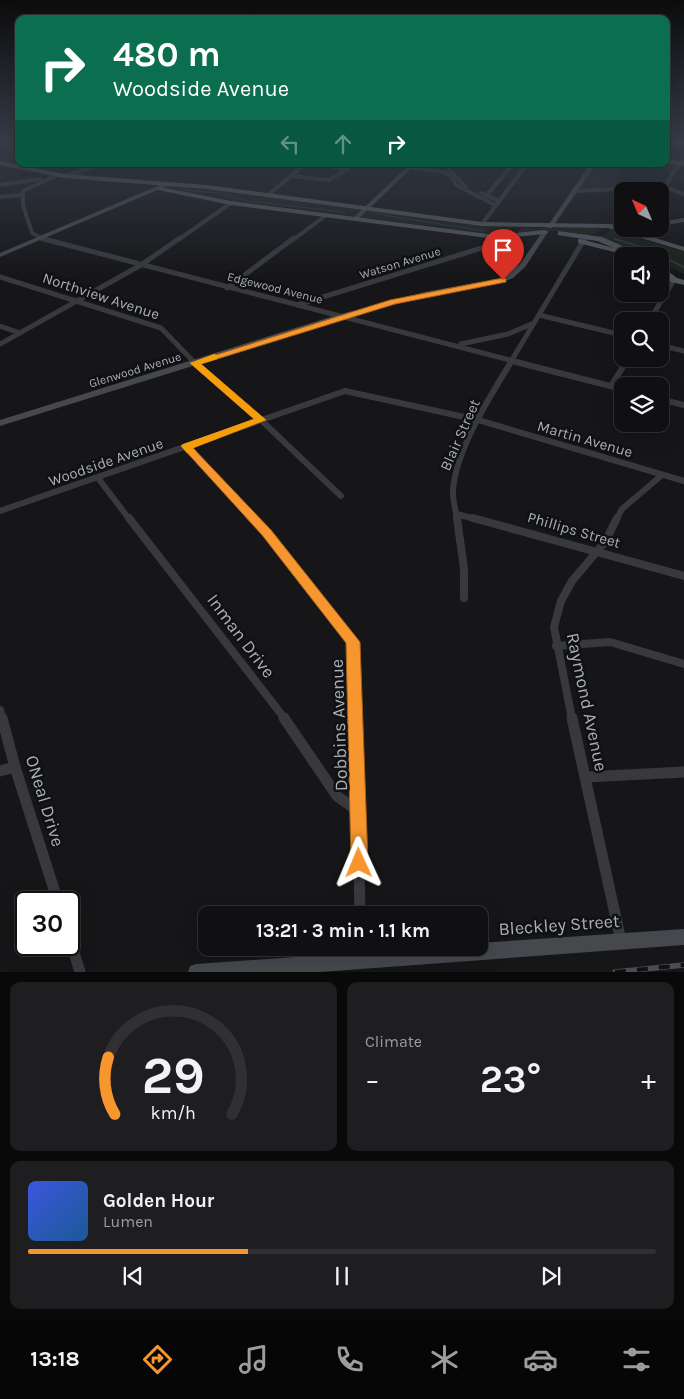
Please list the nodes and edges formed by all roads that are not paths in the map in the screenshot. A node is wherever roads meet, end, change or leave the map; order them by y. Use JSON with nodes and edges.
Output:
{"nodes":[{"id":1,"x":29,"y":187,"type":"edge"},
{"id":2,"x":154,"y":187,"type":"edge"},
{"id":3,"x":209,"y":187,"type":"edge"},
{"id":4,"x":277,"y":187,"type":"edge"},
{"id":5,"x":388,"y":187,"type":"edge"},
{"id":6,"x":461,"y":187,"type":"edge"},
{"id":7,"x":467,"y":187,"type":"edge"},
{"id":8,"x":493,"y":187,"type":"edge"},
{"id":9,"x":509,"y":187,"type":"edge"},
{"id":10,"x":577,"y":187,"type":"edge"},
{"id":11,"x":158,"y":188,"type":"junction"},
{"id":12,"x":669,"y":188,"type":"edge"},
{"id":13,"x":614,"y":189,"type":"edge"},
{"id":14,"x":574,"y":191,"type":"junction"},
{"id":15,"x":150,"y":192,"type":"junction"},
{"id":16,"x":684,"y":194,"type":"edge"},
{"id":17,"x":267,"y":196,"type":"junction"},
{"id":18,"x":486,"y":196,"type":"junction"},
{"id":19,"x":22,"y":197,"type":"junction"},
{"id":20,"x":196,"y":197,"type":"junction"},
{"id":21,"x":0,"y":198,"type":"edge"},
{"id":22,"x":0,"y":202,"type":"edge"},
{"id":23,"x":231,"y":203,"type":"junction"},
{"id":24,"x":497,"y":203,"type":"junction"},
{"id":25,"x":367,"y":207,"type":"junction"},
{"id":26,"x":326,"y":215,"type":"junction"},
{"id":27,"x":355,"y":219,"type":"junction"},
{"id":28,"x":684,"y":220,"type":"edge"},
{"id":29,"x":482,"y":224,"type":"junction"},
{"id":30,"x":669,"y":224,"type":"edge"},
{"id":31,"x":520,"y":226,"type":"junction"},
{"id":32,"x":608,"y":226,"type":"junction"},
{"id":33,"x":614,"y":226,"type":"edge"},
{"id":34,"x":614,"y":228,"type":"edge"},
{"id":35,"x":548,"y":230,"type":"junction"},
{"id":36,"x":517,"y":236,"type":"junction"},
{"id":37,"x":508,"y":237,"type":"junction"},
{"id":38,"x":40,"y":238,"type":"junction"},
{"id":39,"x":587,"y":238,"type":"junction"},
{"id":40,"x":648,"y":238,"type":"edge"},
{"id":41,"x":615,"y":247,"type":"edge"},
{"id":42,"x":684,"y":249,"type":"edge"},
{"id":43,"x":614,"y":251,"type":"edge"},
{"id":44,"x":0,"y":255,"type":"edge"},
{"id":45,"x":141,"y":265,"type":"junction"},
{"id":46,"x":669,"y":271,"type":"edge"},
{"id":47,"x":669,"y":275,"type":"edge"},
{"id":48,"x":0,"y":277,"type":"edge"},
{"id":49,"x":684,"y":277,"type":"edge"},
{"id":50,"x":674,"y":280,"type":"junction"},
{"id":51,"x":684,"y":283,"type":"edge"},
{"id":52,"x":227,"y":288,"type":"junction"},
{"id":53,"x":78,"y":301,"type":"junction"},
{"id":54,"x":296,"y":306,"type":"junction"},
{"id":55,"x":655,"y":312,"type":"edge"},
{"id":56,"x":539,"y":315,"type":"junction"},
{"id":57,"x":340,"y":317,"type":"junction"},
{"id":58,"x":535,"y":323,"type":"junction"},
{"id":59,"x":0,"y":326,"type":"edge"},
{"id":60,"x":20,"y":333,"type":"junction"},
{"id":61,"x":614,"y":333,"type":"edge"},
{"id":62,"x":0,"y":344,"type":"edge"},
{"id":63,"x":458,"y":345,"type":"junction"},
{"id":64,"x":669,"y":347,"type":"edge"},
{"id":65,"x":684,"y":351,"type":"edge"},
{"id":66,"x":514,"y":359,"type":"junction"},
{"id":67,"x":195,"y":363,"type":"junction"},
{"id":68,"x":623,"y":367,"type":"edge"},
{"id":69,"x":611,"y":386,"type":"junction"},
{"id":70,"x":614,"y":387,"type":"edge"},
{"id":71,"x":669,"y":401,"type":"edge"},
{"id":72,"x":684,"y":405,"type":"edge"},
{"id":73,"x":261,"y":420,"type":"junction"},
{"id":74,"x":478,"y":420,"type":"junction"},
{"id":75,"x":0,"y":423,"type":"edge"},
{"id":76,"x":186,"y":446,"type":"junction"},
{"id":77,"x":662,"y":475,"type":"junction"},
{"id":78,"x":98,"y":478,"type":"junction"},
{"id":79,"x":684,"y":481,"type":"edge"},
{"id":80,"x":341,"y":496,"type":"dead end"},
{"id":81,"x":0,"y":511,"type":"edge"},
{"id":82,"x":457,"y":514,"type":"junction"},
{"id":83,"x":597,"y":551,"type":"junction"},
{"id":84,"x":684,"y":576,"type":"edge"},
{"id":85,"x":464,"y":598,"type":"dead end"},
{"id":86,"x":556,"y":646,"type":"junction"},
{"id":87,"x":684,"y":664,"type":"edge"},
{"id":88,"x":0,"y":712,"type":"edge"},
{"id":89,"x":15,"y":767,"type":"junction"},
{"id":90,"x":0,"y":771,"type":"edge"},
{"id":91,"x":684,"y":772,"type":"edge"},
{"id":92,"x":586,"y":777,"type":"junction"},
{"id":93,"x":358,"y":811,"type":"junction"},
{"id":94,"x":54,"y":891,"type":"edge"},
{"id":95,"x":360,"y":906,"type":"edge"},
{"id":96,"x":684,"y":937,"type":"edge"},
{"id":97,"x":621,"y":941,"type":"junction"},
{"id":98,"x":488,"y":947,"type":"edge"},
{"id":99,"x":75,"y":956,"type":"edge"},
{"id":100,"x":335,"y":956,"type":"edge"},
{"id":101,"x":80,"y":972,"type":"edge"},
{"id":102,"x":196,"y":972,"type":"edge"}],
"edges":[{"from":1,"to":19,"type":"street"},
{"from":2,"to":11,"type":"main road"},
{"from":3,"to":17,"type":"main road"},
{"from":4,"to":17,"type":"street"},
{"from":5,"to":25,"type":"street"},
{"from":6,"to":24,"type":"street"},
{"from":7,"to":18,"type":"street"},
{"from":8,"to":18,"type":"street"},
{"from":9,"to":24,"type":"street"},
{"from":10,"to":14,"type":"street","name":"Glenwood Avenue"},
{"from":11,"to":15,"type":"street"},
{"from":11,"to":20,"type":"main road"},
{"from":12,"to":16,"type":"street"},
{"from":13,"to":14,"type":"street"},
{"from":14,"to":35,"type":"street","name":"Glenwood Avenue"},
{"from":15,"to":20,"type":"main road"},
{"from":15,"to":38,"type":"street"},
{"from":17,"to":25,"type":"main road"},
{"from":18,"to":24,"type":"street"},
{"from":19,"to":21,"type":"street"},
{"from":19,"to":22,"type":"street"},
{"from":19,"to":38,"type":"street"},
{"from":20,"to":23,"type":"main road"},
{"from":23,"to":26,"type":"main road"},
{"from":23,"to":45,"type":"street"},
{"from":24,"to":29,"type":"street"},
{"from":25,"to":27,"type":"street"},
{"from":25,"to":29,"type":"main road"},
{"from":26,"to":27,"type":"main road"},
{"from":26,"to":52,"type":"street"},
{"from":27,"to":37,"type":"main road"},
{"from":28,"to":30,"type":"street"},
{"from":29,"to":31,"type":"main road"},
{"from":31,"to":35,"type":"main road"},
{"from":31,"to":36,"type":"main road"},
{"from":32,"to":33,"type":"street"},
{"from":32,"to":34,"type":"main road"},
{"from":32,"to":35,"type":"main road"},
{"from":32,"to":39,"type":"main road"},
{"from":35,"to":36,"type":"main road"},
{"from":35,"to":39,"type":"main road"},
{"from":35,"to":57,"type":"street","name":"Glenwood Avenue"},
{"from":36,"to":37,"type":"main road"},
{"from":37,"to":54,"type":"street","name":"Watson Avenue"},
{"from":38,"to":44,"type":"street"},
{"from":38,"to":45,"type":"street","name":"Edgewood Avenue"},
{"from":39,"to":41,"type":"main road"},
{"from":39,"to":43,"type":"main road"},
{"from":39,"to":56,"type":"street","name":"Blair Street"},
{"from":40,"to":42,"type":"main road"},
{"from":45,"to":52,"type":"street","name":"Edgewood Avenue"},
{"from":45,"to":53,"type":"street"},
{"from":46,"to":49,"type":"main road"},
{"from":47,"to":50,"type":"main road"},
{"from":48,"to":53,"type":"street","name":"Northview Avenue"},
{"from":50,"to":51,"type":"main road"},
{"from":50,"to":55,"type":"street"},
{"from":52,"to":54,"type":"street","name":"Edgewood Avenue"},
{"from":53,"to":60,"type":"street"},
{"from":53,"to":67,"type":"street","name":"Northview Avenue"},
{"from":54,"to":57,"type":"street","name":"Edgewood Avenue"},
{"from":56,"to":58,"type":"street","name":"Blair Street"},
{"from":56,"to":61,"type":"street"},
{"from":57,"to":63,"type":"street","name":"Edgewood Avenue"},
{"from":57,"to":67,"type":"street","name":"Glenwood Avenue"},
{"from":58,"to":63,"type":"street"},
{"from":58,"to":66,"type":"street","name":"Blair Street"},
{"from":59,"to":60,"type":"street"},
{"from":60,"to":62,"type":"street"},
{"from":63,"to":66,"type":"street","name":"Edgewood Avenue"},
{"from":64,"to":65,"type":"street"},
{"from":66,"to":69,"type":"street","name":"Edgewood Avenue"},
{"from":66,"to":74,"type":"street","name":"Blair Street"},
{"from":67,"to":73,"type":"street","name":"Northview Avenue"},
{"from":67,"to":75,"type":"street","name":"Glenwood Avenue"},
{"from":68,"to":69,"type":"street"},
{"from":69,"to":70,"type":"street","name":"Edgewood Avenue"},
{"from":71,"to":72,"type":"street"},
{"from":73,"to":74,"type":"street","name":"Woodside Avenue"},
{"from":73,"to":76,"type":"street","name":"Woodside Avenue"},
{"from":73,"to":80,"type":"street","name":"Northview Avenue"},
{"from":74,"to":77,"type":"street","name":"Martin Avenue"},
{"from":74,"to":82,"type":"street","name":"Blair Street"},
{"from":76,"to":78,"type":"street","name":"Woodside Avenue"},
{"from":76,"to":93,"type":"street","name":"Dobbins Avenue"},
{"from":77,"to":79,"type":"street","name":"Martin Avenue"},
{"from":77,"to":83,"type":"street","name":"Raymond Avenue"},
{"from":78,"to":81,"type":"street","name":"Woodside Avenue"},
{"from":78,"to":93,"type":"street","name":"Inman Drive"},
{"from":82,"to":83,"type":"street","name":"Phillips Street"},
{"from":82,"to":85,"type":"street","name":"Blair Street"},
{"from":83,"to":84,"type":"street","name":"Phillips Street"},
{"from":83,"to":86,"type":"street","name":"Raymond Avenue"},
{"from":86,"to":87,"type":"street"},
{"from":86,"to":92,"type":"street","name":"Raymond Avenue"},
{"from":88,"to":89,"type":"street","name":"ONeal Drive"},
{"from":89,"to":90,"type":"street"},
{"from":89,"to":94,"type":"street","name":"ONeal Drive"},
{"from":91,"to":92,"type":"street"},
{"from":92,"to":97,"type":"street","name":"Raymond Avenue"},
{"from":93,"to":95,"type":"street","name":"Dobbins Avenue"},
{"from":96,"to":97,"type":"street","name":"Bleckley Street"},
{"from":97,"to":98,"type":"street","name":"Bleckley Street"},
{"from":99,"to":101,"type":"street"},
{"from":100,"to":102,"type":"street","name":"Bleckley Street"}]}
